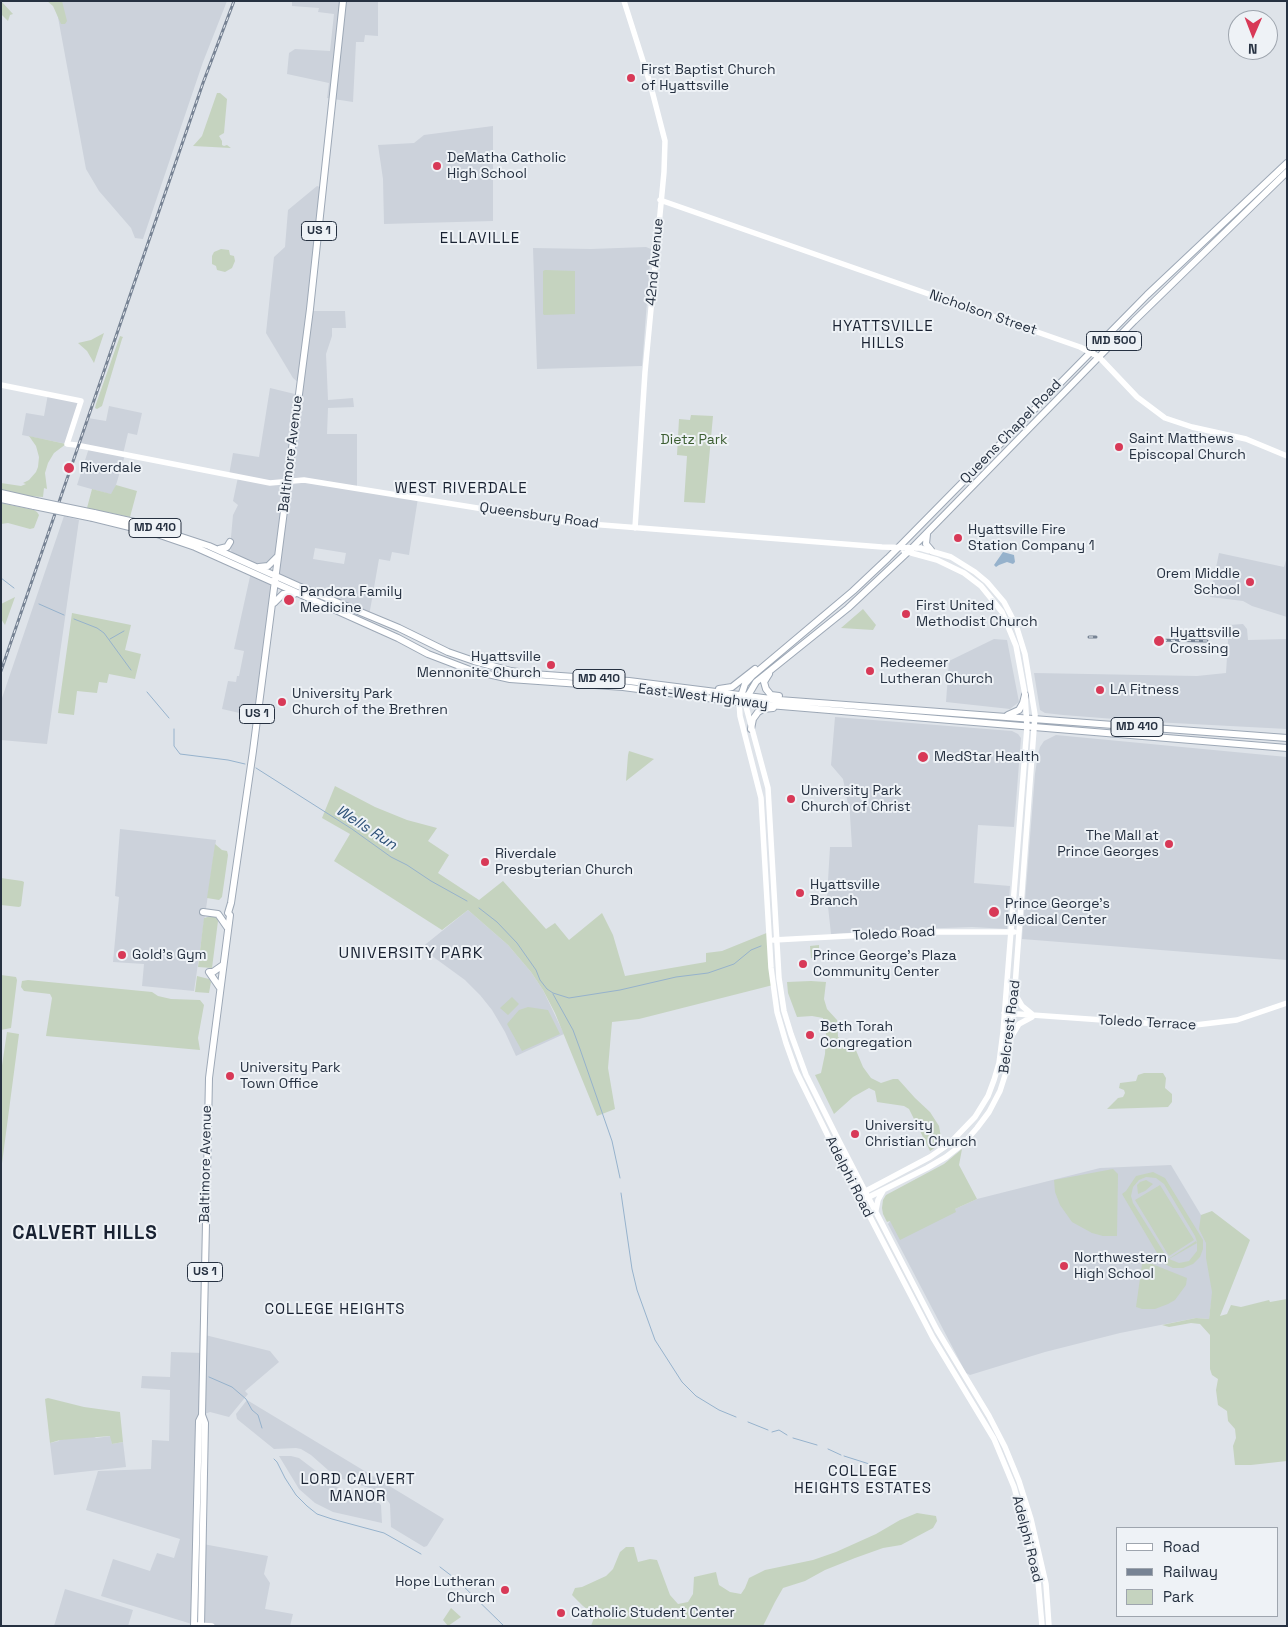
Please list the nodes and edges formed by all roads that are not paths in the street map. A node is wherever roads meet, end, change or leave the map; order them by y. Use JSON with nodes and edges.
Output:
{"nodes":[{"id":1,"x":343,"y":1,"type":"edge"},
{"id":2,"x":624,"y":1,"type":"edge"},
{"id":3,"x":1287,"y":163,"type":"edge"},
{"id":4,"x":1287,"y":172,"type":"edge"},
{"id":5,"x":660,"y":200,"type":"junction"},
{"id":6,"x":1090,"y":352,"type":"junction"},
{"id":7,"x":1099,"y":357,"type":"junction"},
{"id":8,"x":1,"y":385,"type":"edge"},
{"id":9,"x":1287,"y":456,"type":"edge"},
{"id":10,"x":978,"y":468,"type":"junction"},
{"id":11,"x":288,"y":483,"type":"junction"},
{"id":12,"x":974,"y":486,"type":"junction"},
{"id":13,"x":1,"y":493,"type":"edge"},
{"id":14,"x":1,"y":499,"type":"edge"},
{"id":15,"x":35,"y":504,"type":"junction"},
{"id":16,"x":93,"y":516,"type":"junction"},
{"id":17,"x":635,"y":528,"type":"junction"},
{"id":18,"x":927,"y":533,"type":"junction"},
{"id":19,"x":216,"y":548,"type":"junction"},
{"id":20,"x":897,"y":548,"type":"junction"},
{"id":21,"x":910,"y":550,"type":"junction"},
{"id":22,"x":932,"y":550,"type":"junction"},
{"id":23,"x":278,"y":555,"type":"junction"},
{"id":24,"x":235,"y":557,"type":"junction"},
{"id":25,"x":959,"y":561,"type":"junction"},
{"id":26,"x":255,"y":566,"type":"junction"},
{"id":27,"x":964,"y":573,"type":"junction"},
{"id":28,"x":275,"y":579,"type":"junction"},
{"id":29,"x":302,"y":595,"type":"junction"},
{"id":30,"x":272,"y":606,"type":"junction"},
{"id":31,"x":792,"y":653,"type":"junction"},
{"id":32,"x":769,"y":661,"type":"junction"},
{"id":33,"x":693,"y":689,"type":"junction"},
{"id":34,"x":1025,"y":695,"type":"junction"},
{"id":35,"x":743,"y":699,"type":"junction"},
{"id":36,"x":825,"y":702,"type":"junction"},
{"id":37,"x":883,"y":707,"type":"junction"},
{"id":38,"x":814,"y":709,"type":"junction"},
{"id":39,"x":837,"y":711,"type":"junction"},
{"id":40,"x":1002,"y":716,"type":"junction"},
{"id":41,"x":1027,"y":718,"type":"junction"},
{"id":42,"x":1035,"y":719,"type":"junction"},
{"id":43,"x":1027,"y":727,"type":"junction"},
{"id":44,"x":1035,"y":727,"type":"junction"},
{"id":45,"x":751,"y":729,"type":"junction"},
{"id":46,"x":1287,"y":738,"type":"edge"},
{"id":47,"x":1287,"y":748,"type":"edge"},
{"id":48,"x":203,"y":912,"type":"dead end"},
{"id":49,"x":228,"y":928,"type":"junction"},
{"id":50,"x":1011,"y":932,"type":"junction"},
{"id":51,"x":1019,"y":932,"type":"junction"},
{"id":52,"x":773,"y":940,"type":"junction"},
{"id":53,"x":223,"y":965,"type":"junction"},
{"id":54,"x":220,"y":988,"type":"junction"},
{"id":55,"x":1015,"y":992,"type":"junction"},
{"id":56,"x":1287,"y":1003,"type":"edge"},
{"id":57,"x":1004,"y":1013,"type":"junction"},
{"id":58,"x":1013,"y":1014,"type":"junction"},
{"id":59,"x":1035,"y":1016,"type":"junction"},
{"id":60,"x":1011,"y":1040,"type":"junction"},
{"id":61,"x":885,"y":1188,"type":"junction"},
{"id":62,"x":866,"y":1190,"type":"junction"},
{"id":63,"x":868,"y":1197,"type":"junction"},
{"id":64,"x":860,"y":1198,"type":"junction"},
{"id":65,"x":876,"y":1212,"type":"junction"},
{"id":66,"x":198,"y":1625,"type":"edge"},
{"id":67,"x":212,"y":1626,"type":"edge"},
{"id":68,"x":1042,"y":1626,"type":"edge"},
{"id":69,"x":1049,"y":1626,"type":"edge"}],
"edges":[{"from":1,"to":11,"type":"main road","name":"Baltimore Avenue","number":"US 1"},
{"from":2,"to":5,"type":"main road","name":"42nd Avenue"},
{"from":3,"to":6,"type":"main road","name":"Queens Chapel Road","number":"MD 500"},
{"from":4,"to":7,"type":"main road","name":"Queens Chapel Road","number":"MD 500"},
{"from":5,"to":6,"type":"main road","name":"Nicholson Street"},
{"from":5,"to":17,"type":"main road","name":"42nd Avenue"},
{"from":6,"to":7,"type":"main road","name":"Nicholson Street"},
{"from":6,"to":10,"type":"main road","name":"Queens Chapel Road","number":"MD 500"},
{"from":7,"to":9,"type":"main road","name":"Nicholson Street"},
{"from":7,"to":12,"type":"main road","name":"Queens Chapel Road","number":"MD 500"},
{"from":8,"to":11,"type":"main road","name":"Queensbury Road"},
{"from":10,"to":12,"type":"main road"},
{"from":10,"to":20,"type":"main road","name":"Queens Chapel Road","number":"MD 500"},
{"from":11,"to":17,"type":"main road","name":"Queensbury Road"},
{"from":11,"to":23,"type":"main road","name":"Baltimore Avenue","number":"US 1"},
{"from":12,"to":18,"type":"main road","name":"Queens Chapel Road","number":"MD 500"},
{"from":13,"to":15,"type":"main road","name":"East-West Highway","number":"MD 410"},
{"from":14,"to":15,"type":"main road","name":"East-West Highway","number":"MD 410"},
{"from":15,"to":16,"type":"main road","name":"East-West Highway","number":"MD 410","bridge":true},
{"from":16,"to":19,"type":"main road","name":"East-West Highway","number":"MD 410"},
{"from":16,"to":28,"type":"main road","name":"East-West Highway","number":"MD 410"},
{"from":17,"to":20,"type":"main road","name":"Queensbury Road"},
{"from":18,"to":21,"type":"main road","name":"Queens Chapel Road","number":"MD 500"},
{"from":18,"to":22,"type":"main road"},
{"from":19,"to":24,"type":"main road","name":"East-West Highway","number":"MD 410"},
{"from":19,"to":24,"type":"main road"},
{"from":20,"to":21,"type":"main road","name":"Queensbury Road"},
{"from":20,"to":32,"type":"main road","name":"Queens Chapel Road","number":"MD 500"},
{"from":21,"to":22,"type":"main road","name":"Belcrest Road"},
{"from":21,"to":27,"type":"main road","name":"Belcrest Road"},
{"from":21,"to":31,"type":"main road","name":"Queens Chapel Road","number":"MD 500"},
{"from":22,"to":25,"type":"main road","name":"Belcrest Road"},
{"from":23,"to":26,"type":"main road"},
{"from":23,"to":28,"type":"main road","name":"Baltimore Avenue","number":"US 1"},
{"from":24,"to":26,"type":"main road","name":"East-West Highway","number":"MD 410"},
{"from":25,"to":27,"type":"main road"},
{"from":25,"to":42,"type":"main road","name":"Belcrest Road"},
{"from":26,"to":28,"type":"main road","name":"East-West Highway","number":"MD 410"},
{"from":27,"to":34,"type":"main road","name":"Belcrest Road"},
{"from":28,"to":29,"type":"main road","name":"East-West Highway","number":"MD 410"},
{"from":28,"to":30,"type":"main road","name":"Baltimore Avenue","number":"US 1"},
{"from":28,"to":33,"type":"main road","name":"East-West Highway","number":"MD 410"},
{"from":29,"to":30,"type":"main road"},
{"from":29,"to":35,"type":"main road","name":"East-West Highway","number":"MD 410"},
{"from":30,"to":49,"type":"main road","name":"Baltimore Avenue","number":"US 1"},
{"from":31,"to":35,"type":"main road","name":"Queens Chapel Road","number":"MD 500"},
{"from":31,"to":36,"type":"main road"},
{"from":32,"to":33,"type":"main road"},
{"from":32,"to":35,"type":"main road","name":"Queens Chapel Road","number":"MD 500"},
{"from":33,"to":35,"type":"main road","name":"East-West Highway","number":"MD 410"},
{"from":34,"to":40,"type":"main road"},
{"from":34,"to":41,"type":"main road","name":"Belcrest Road"},
{"from":35,"to":36,"type":"main road","name":"East-West Highway","number":"MD 410"},
{"from":35,"to":38,"type":"main road","name":"East-West Highway","number":"MD 410"},
{"from":35,"to":45,"type":"main road","name":"Adelphi Road"},
{"from":35,"to":52,"type":"main road","name":"Adelphi Road"},
{"from":36,"to":37,"type":"main road","name":"East-West Highway","number":"MD 410"},
{"from":37,"to":39,"type":"main road"},
{"from":37,"to":40,"type":"main road","name":"East-West Highway","number":"MD 410"},
{"from":38,"to":39,"type":"main road","name":"East-West Highway","number":"MD 410"},
{"from":38,"to":45,"type":"main road"},
{"from":39,"to":43,"type":"main road","name":"East-West Highway","number":"MD 410"},
{"from":40,"to":41,"type":"main road","name":"East-West Highway","number":"MD 410"},
{"from":41,"to":42,"type":"main road","name":"East-West Highway","number":"MD 410"},
{"from":41,"to":43,"type":"main road","name":"Belcrest Road"},
{"from":42,"to":44,"type":"main road","name":"Belcrest Road"},
{"from":42,"to":46,"type":"main road","name":"East-West Highway","number":"MD 410"},
{"from":43,"to":44,"type":"main road","name":"East-West Highway","number":"MD 410"},
{"from":43,"to":50,"type":"main road","name":"Belcrest Road"},
{"from":44,"to":47,"type":"main road","name":"East-West Highway","number":"MD 410"},
{"from":44,"to":51,"type":"main road","name":"Belcrest Road"},
{"from":45,"to":52,"type":"main road","name":"Adelphi Road"},
{"from":48,"to":49,"type":"main road"},
{"from":49,"to":53,"type":"main road","name":"Baltimore Avenue","number":"US 1"},
{"from":50,"to":51,"type":"main road","name":"Toledo Road"},
{"from":50,"to":52,"type":"main road","name":"Toledo Road"},
{"from":50,"to":57,"type":"main road","name":"Belcrest Road"},
{"from":51,"to":55,"type":"main road","name":"Belcrest Road"},
{"from":52,"to":62,"type":"main road","name":"Adelphi Road"},
{"from":52,"to":64,"type":"main road","name":"Adelphi Road"},
{"from":53,"to":54,"type":"main road","name":"Baltimore Avenue","number":"US 1"},
{"from":53,"to":54,"type":"main road"},
{"from":54,"to":66,"type":"main road","name":"Baltimore Avenue","number":"US 1"},
{"from":55,"to":58,"type":"main road","name":"Belcrest Road"},
{"from":55,"to":59,"type":"main road"},
{"from":56,"to":59,"type":"main road","name":"Toledo Terrace"},
{"from":57,"to":58,"type":"main road","name":"Toledo Terrace"},
{"from":57,"to":62,"type":"main road","name":"Belcrest Road"},
{"from":58,"to":59,"type":"main road","name":"Toledo Terrace"},
{"from":58,"to":60,"type":"main road","name":"Belcrest Road"},
{"from":59,"to":60,"type":"main road"},
{"from":60,"to":61,"type":"main road","name":"Belcrest Road"},
{"from":61,"to":63,"type":"main road","name":"Belcrest Road"},
{"from":61,"to":65,"type":"main road"},
{"from":62,"to":63,"type":"main road","name":"Adelphi Road"},
{"from":62,"to":64,"type":"main road","name":"Belcrest Road"},
{"from":63,"to":64,"type":"main road","name":"Belcrest Road"},
{"from":63,"to":65,"type":"main road","name":"Adelphi Road"},
{"from":64,"to":68,"type":"main road","name":"Adelphi Road"},
{"from":65,"to":69,"type":"main road","name":"Adelphi Road"},
{"from":66,"to":67,"type":"main road"}]}
